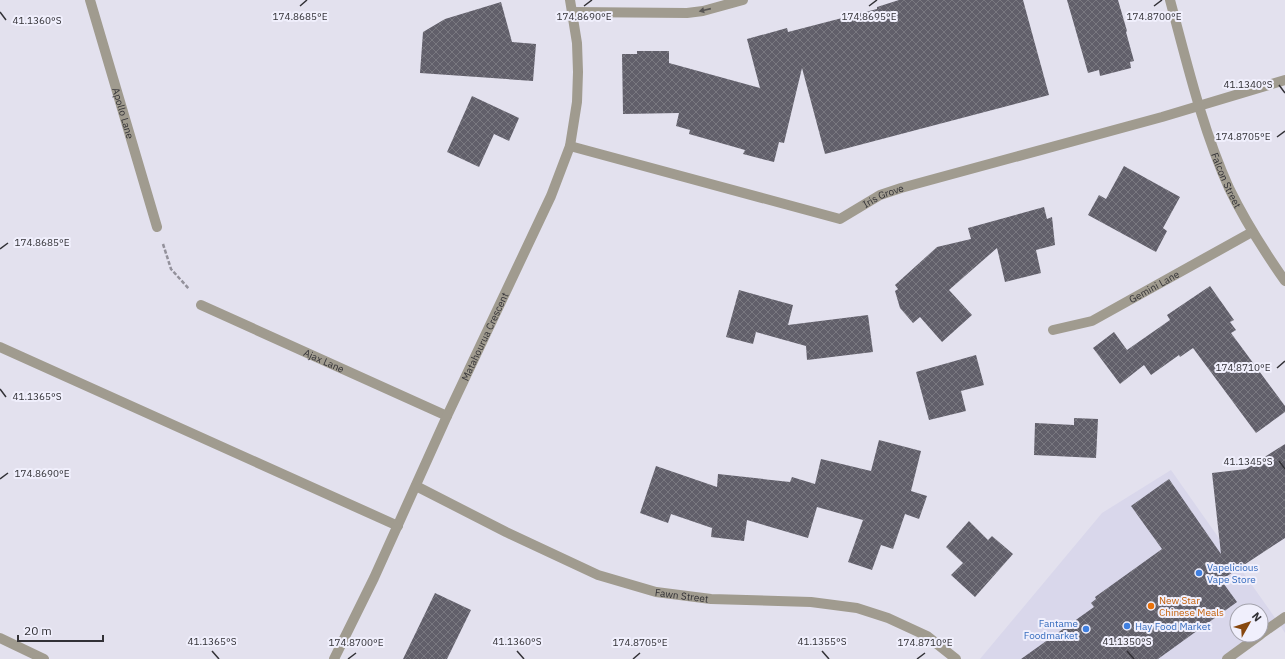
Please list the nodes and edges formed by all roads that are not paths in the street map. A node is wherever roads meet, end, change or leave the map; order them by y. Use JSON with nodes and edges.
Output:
{"nodes":[{"id":1,"x":90,"y":0,"type":"edge"},
{"id":2,"x":570,"y":0,"type":"edge"},
{"id":3,"x":743,"y":0,"type":"edge"},
{"id":4,"x":1170,"y":0,"type":"edge"},
{"id":5,"x":572,"y":12,"type":"junction"},
{"id":6,"x":1285,"y":80,"type":"edge"},
{"id":7,"x":1199,"y":106,"type":"junction"},
{"id":8,"x":570,"y":146,"type":"junction"},
{"id":9,"x":157,"y":227,"type":"road end"},
{"id":10,"x":1252,"y":232,"type":"junction"},
{"id":11,"x":1285,"y":282,"type":"edge"},
{"id":12,"x":201,"y":304,"type":"road end"},
{"id":13,"x":1053,"y":330,"type":"dead end"},
{"id":14,"x":0,"y":347,"type":"edge"},
{"id":15,"x":447,"y":416,"type":"junction"},
{"id":16,"x":416,"y":486,"type":"junction"},
{"id":17,"x":398,"y":526,"type":"junction"},
{"id":18,"x":1285,"y":617,"type":"edge"},
{"id":19,"x":1269,"y":629,"type":"edge"},
{"id":20,"x":0,"y":638,"type":"edge"},
{"id":21,"x":1250,"y":643,"type":"edge"},
{"id":22,"x":44,"y":659,"type":"edge"},
{"id":23,"x":334,"y":659,"type":"edge"},
{"id":24,"x":956,"y":659,"type":"edge"},
{"id":25,"x":1227,"y":659,"type":"edge"}],
"edges":[{"from":1,"to":9,"type":"street","name":"Apollo Lane"},
{"from":2,"to":5,"type":"street","name":"Matahourua Crescent"},
{"from":3,"to":5,"type":"street","one_way":true},
{"from":4,"to":7,"type":"street","name":"Falcon Street"},
{"from":5,"to":8,"type":"street","name":"Matahourua Crescent"},
{"from":6,"to":7,"type":"street","name":"Iris Grove"},
{"from":7,"to":8,"type":"street","name":"Iris Grove"},
{"from":7,"to":10,"type":"street","name":"Falcon Street"},
{"from":8,"to":15,"type":"street","name":"Matahourua Crescent"},
{"from":10,"to":11,"type":"street","name":"Falcon Street"},
{"from":10,"to":13,"type":"street","name":"Gemini Lane"},
{"from":12,"to":15,"type":"street","name":"Ajax Lane"},
{"from":14,"to":17,"type":"street"},
{"from":15,"to":16,"type":"street","name":"Matahourua Crescent"},
{"from":16,"to":17,"type":"street","name":"Matahourua Crescent"},
{"from":16,"to":24,"type":"street","name":"Fawn Street"},
{"from":17,"to":23,"type":"street","name":"Matahourua Crescent"},
{"from":18,"to":19,"type":"street"},
{"from":20,"to":22,"type":"street"},
{"from":21,"to":25,"type":"street"}]}
